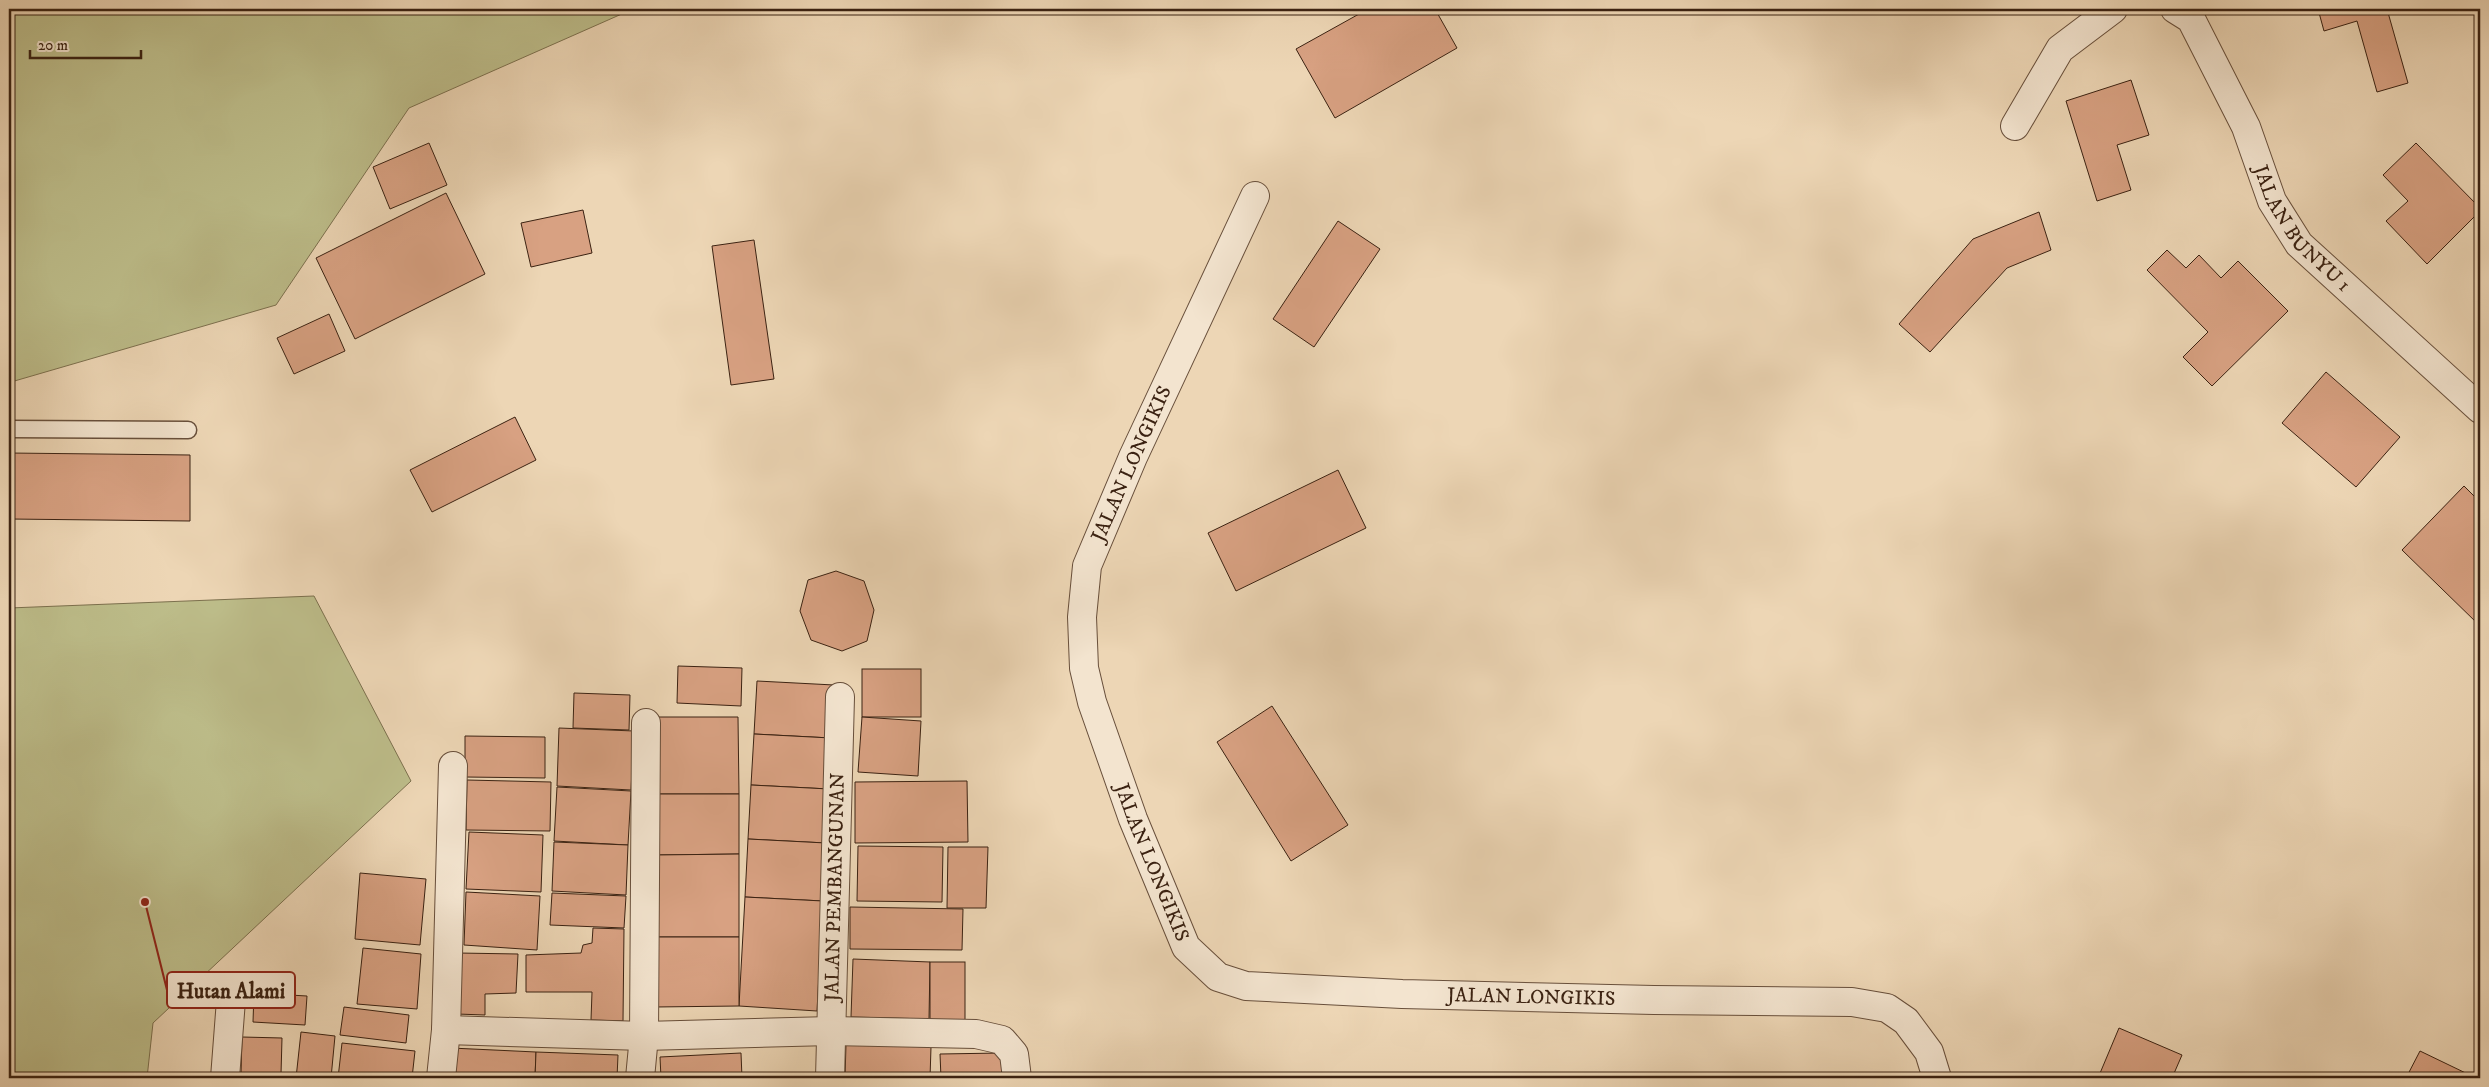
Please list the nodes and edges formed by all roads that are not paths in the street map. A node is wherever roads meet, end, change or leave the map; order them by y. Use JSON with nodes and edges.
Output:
{"nodes":[{"id":1,"x":2113,"y":9,"type":"edge"},
{"id":2,"x":2174,"y":9,"type":"edge"},
{"id":3,"x":2015,"y":126,"type":"dead end"},
{"id":4,"x":1255,"y":196,"type":"dead end"},
{"id":5,"x":2480,"y":409,"type":"edge"},
{"id":6,"x":9,"y":430,"type":"edge"},
{"id":7,"x":188,"y":430,"type":"dead end"},
{"id":8,"x":840,"y":696,"type":"dead end"},
{"id":9,"x":646,"y":723,"type":"dead end"},
{"id":10,"x":453,"y":766,"type":"dead end"},
{"id":11,"x":231,"y":1000,"type":"dead end"},
{"id":12,"x":446,"y":1030,"type":"junction"},
{"id":13,"x":831,"y":1031,"type":"junction"},
{"id":14,"x":644,"y":1036,"type":"junction"},
{"id":15,"x":225,"y":1078,"type":"edge"},
{"id":16,"x":441,"y":1078,"type":"edge"},
{"id":17,"x":640,"y":1078,"type":"edge"},
{"id":18,"x":830,"y":1078,"type":"edge"},
{"id":19,"x":1017,"y":1078,"type":"edge"},
{"id":20,"x":1936,"y":1078,"type":"edge"}],
"edges":[{"from":1,"to":3,"type":"street"},
{"from":2,"to":5,"type":"street","name":"JALAN BUNYU 1"},
{"from":4,"to":20,"type":"street","name":"JALAN LONGIKIS"},
{"from":6,"to":7,"type":"lane"},
{"from":8,"to":13,"type":"street","name":"JALAN PEMBANGUNAN"},
{"from":9,"to":14,"type":"street"},
{"from":10,"to":12,"type":"street"},
{"from":11,"to":15,"type":"street"},
{"from":12,"to":14,"type":"street"},
{"from":12,"to":16,"type":"street"},
{"from":13,"to":14,"type":"street"},
{"from":13,"to":18,"type":"street","name":"JALAN PEMBANGUNAN"},
{"from":13,"to":19,"type":"street"},
{"from":14,"to":17,"type":"street"}]}
